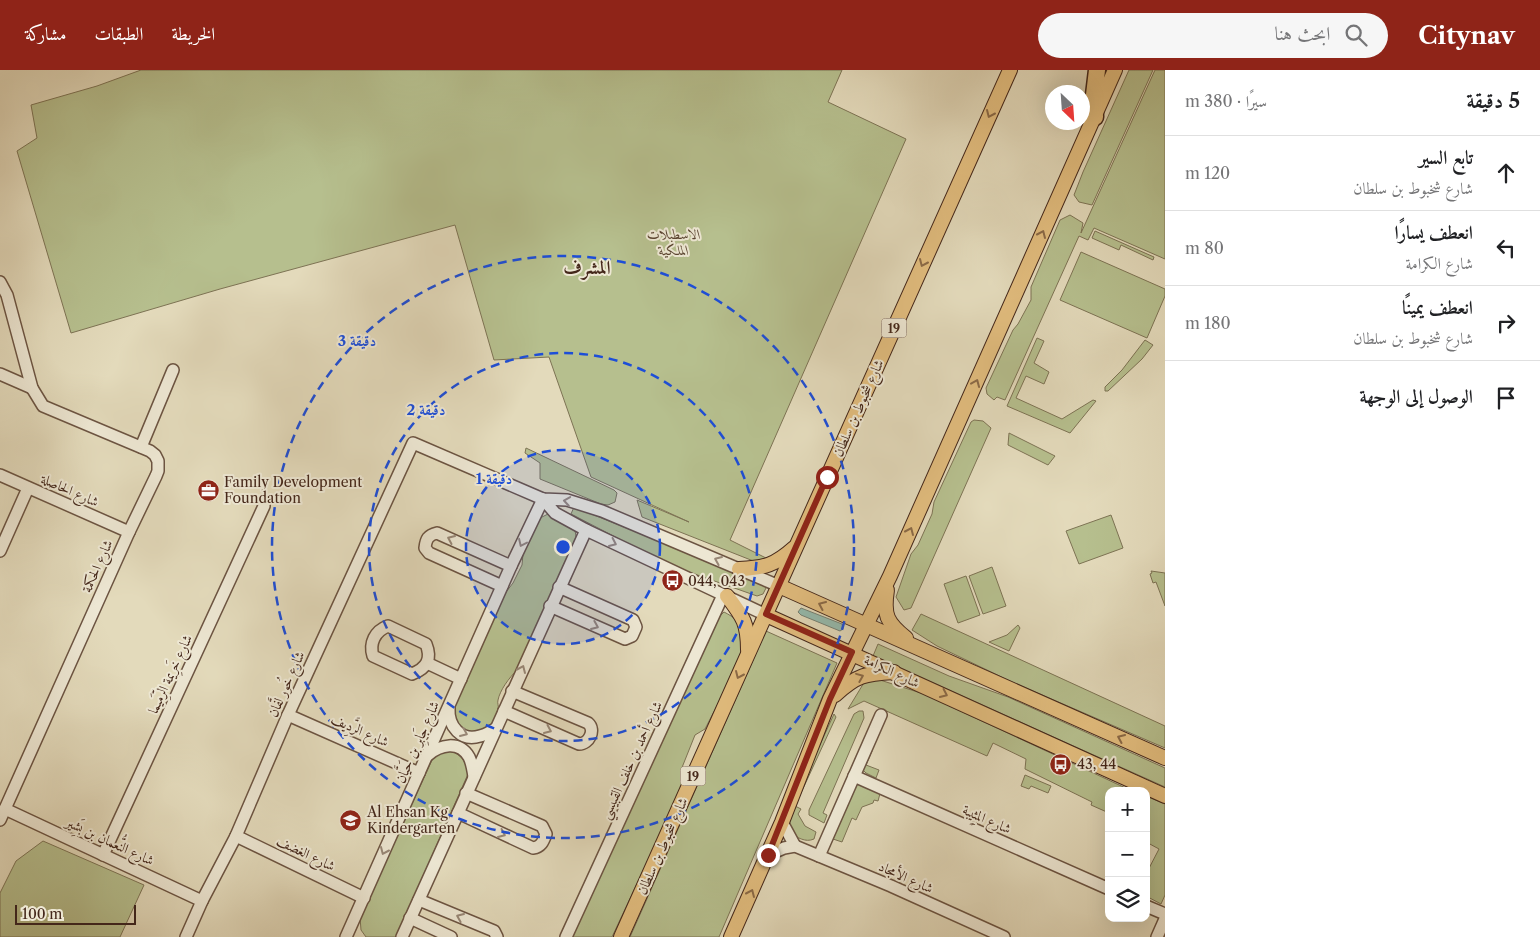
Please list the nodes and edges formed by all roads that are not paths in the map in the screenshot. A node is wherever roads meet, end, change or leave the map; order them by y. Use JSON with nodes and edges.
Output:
{"nodes":[{"id":1,"x":1097,"y":70,"type":"edge"},
{"id":2,"x":1116,"y":70,"type":"edge"},
{"id":3,"x":1005,"y":74,"type":"edge"},
{"id":4,"x":1094,"y":118,"type":"junction"},
{"id":5,"x":0,"y":282,"type":"edge"},
{"id":6,"x":173,"y":370,"type":"dead end"},
{"id":7,"x":0,"y":374,"type":"edge"},
{"id":8,"x":32,"y":388,"type":"junction"},
{"id":9,"x":413,"y":443,"type":"joint"},
{"id":10,"x":141,"y":447,"type":"junction"},
{"id":11,"x":0,"y":475,"type":"edge"},
{"id":12,"x":28,"y":488,"type":"junction"},
{"id":13,"x":543,"y":499,"type":"junction"},
{"id":14,"x":264,"y":506,"type":"dead end"},
{"id":15,"x":586,"y":530,"type":"junction"},
{"id":16,"x":129,"y":532,"type":"junction"},
{"id":17,"x":797,"y":545,"type":"junction"},
{"id":18,"x":0,"y":551,"type":"edge"},
{"id":19,"x":511,"y":566,"type":"junction"},
{"id":20,"x":739,"y":569,"type":"junction"},
{"id":21,"x":890,"y":576,"type":"junction"},
{"id":22,"x":502,"y":586,"type":"junction"},
{"id":23,"x":779,"y":586,"type":"junction"},
{"id":24,"x":559,"y":587,"type":"junction"},
{"id":25,"x":725,"y":596,"type":"junction"},
{"id":26,"x":550,"y":606,"type":"junction"},
{"id":27,"x":766,"y":614,"type":"junction"},
{"id":28,"x":866,"y":625,"type":"junction"},
{"id":29,"x":916,"y":646,"type":"junction"},
{"id":30,"x":852,"y":652,"type":"junction"},
{"id":31,"x":748,"y":655,"type":"junction"},
{"id":32,"x":427,"y":663,"type":"junction"},
{"id":33,"x":896,"y":672,"type":"junction"},
{"id":34,"x":462,"y":679,"type":"junction"},
{"id":35,"x":512,"y":691,"type":"junction"},
{"id":36,"x":830,"y":699,"type":"junction"},
{"id":37,"x":449,"y":707,"type":"junction"},
{"id":38,"x":504,"y":711,"type":"junction"},
{"id":39,"x":288,"y":715,"type":"junction"},
{"id":40,"x":881,"y":715,"type":"dead end"},
{"id":41,"x":495,"y":729,"type":"junction"},
{"id":42,"x":427,"y":756,"type":"junction"},
{"id":43,"x":1165,"y":758,"type":"edge"},
{"id":44,"x":419,"y":773,"type":"junction"},
{"id":45,"x":474,"y":776,"type":"junction"},
{"id":46,"x":854,"y":776,"type":"junction"},
{"id":47,"x":466,"y":793,"type":"junction"},
{"id":48,"x":1165,"y":796,"type":"edge"},
{"id":49,"x":458,"y":813,"type":"junction"},
{"id":50,"x":3,"y":815,"type":"edge"},
{"id":51,"x":782,"y":822,"type":"junction"},
{"id":52,"x":236,"y":836,"type":"junction"},
{"id":53,"x":795,"y":846,"type":"junction"},
{"id":54,"x":103,"y":855,"type":"junction"},
{"id":55,"x":768,"y":855,"type":"junction"},
{"id":56,"x":818,"y":856,"type":"junction"},
{"id":57,"x":1105,"y":887,"type":"edge"},
{"id":58,"x":364,"y":898,"type":"junction"},
{"id":59,"x":419,"y":900,"type":"junction"},
{"id":60,"x":202,"y":901,"type":"junction"},
{"id":61,"x":1150,"y":908,"type":"edge"},
{"id":62,"x":1165,"y":914,"type":"edge"},
{"id":63,"x":410,"y":918,"type":"junction"},
{"id":64,"x":1165,"y":919,"type":"edge"},
{"id":65,"x":352,"y":922,"type":"junction"},
{"id":66,"x":186,"y":937,"type":"edge"},
{"id":67,"x":346,"y":937,"type":"edge"},
{"id":68,"x":357,"y":937,"type":"edge"},
{"id":69,"x":402,"y":937,"type":"edge"},
{"id":70,"x":451,"y":937,"type":"edge"},
{"id":71,"x":497,"y":937,"type":"edge"},
{"id":72,"x":566,"y":937,"type":"edge"},
{"id":73,"x":621,"y":937,"type":"edge"},
{"id":74,"x":731,"y":937,"type":"edge"},
{"id":75,"x":1004,"y":937,"type":"edge"},
{"id":76,"x":1157,"y":937,"type":"edge"}],
"edges":[{"from":1,"to":4,"type":"highway"},
{"from":2,"to":4,"type":"main road"},
{"from":3,"to":17,"type":"main road","name":"شارع شخبوط بن سلطان","number":"19","one_way":true},
{"from":21,"to":4,"type":"main road","one_way":true},
{"from":5,"to":8,"type":"street","name":"شارع الحكمة"},
{"from":6,"to":10,"type":"street"},
{"from":7,"to":8,"type":"street"},
{"from":8,"to":10,"type":"street","name":"شارع الحكمة"},
{"from":9,"to":13,"type":"street","name":"شارع الكرامة"},
{"from":9,"to":39,"type":"street","name":"شارع خُور لفَّان"},
{"from":10,"to":16,"type":"street","name":"شارع الحكمة"},
{"from":11,"to":12,"type":"street","name":"شارع الحاصلة"},
{"from":12,"to":16,"type":"street","name":"شارع الحاصلة"},
{"from":12,"to":18,"type":"street"},
{"from":13,"to":15,"type":"street","name":"شارع الكرامة"},
{"from":13,"to":19,"type":"street","name":"شارع جَابِر بن حَيَّان","one_way":true},
{"from":20,"to":13,"type":"street","name":"شارع الكرامة","one_way":true},
{"from":14,"to":54,"type":"street","name":"شارع خَرِيمة الرِّمَيما"},
{"from":15,"to":24,"type":"street"},
{"from":15,"to":25,"type":"street","name":"شارع الكرامة","one_way":true},
{"from":16,"to":50,"type":"street","name":"شارع الحكمة"},
{"from":17,"to":20,"type":"main road"},
{"from":17,"to":23,"type":"main road","name":"شارع شخبوط بن سلطان","number":"19"},
{"from":19,"to":22,"type":"street","name":"شارع جَابِر بن حَيَّان"},
{"from":19,"to":22,"type":"street","one_way":true},
{"from":20,"to":23,"type":"street","name":"شارع الكرامة"},
{"from":21,"to":28,"type":"main road"},
{"from":21,"to":29,"type":"main road"},
{"from":22,"to":34,"type":"street","name":"شارع جَابِر بن حَيَّان"},
{"from":23,"to":27,"type":"main road","name":"شارع شخبوط بن سلطان","number":"19"},
{"from":28,"to":23,"type":"main road","name":"شارع الكرامة","one_way":true},
{"from":24,"to":26,"type":"street"},
{"from":26,"to":24,"type":"street","one_way":true},
{"from":25,"to":27,"type":"street","name":"شارع الكرامة"},
{"from":25,"to":31,"type":"main road"},
{"from":25,"to":72,"type":"street","name":"شارع أحمد بن خلف القبيسي"},
{"from":35,"to":26,"type":"street","one_way":true},
{"from":27,"to":30,"type":"main road","name":"شارع الكرامة"},
{"from":27,"to":31,"type":"main road","name":"شارع شخبوط بن سلطان","number":"19"},
{"from":28,"to":29,"type":"main road","name":"شارع الكرامة"},
{"from":28,"to":30,"type":"main road"},
{"from":43,"to":29,"type":"main road","name":"شارع الكرامة","one_way":true},
{"from":30,"to":33,"type":"main road","name":"شارع الكرامة"},
{"from":30,"to":36,"type":"main road"},
{"from":31,"to":73,"type":"main road","name":"شارع شخبوط بن سلطان","number":"19","one_way":true},
{"from":32,"to":32,"type":"street"},
{"from":32,"to":34,"type":"street"},
{"from":36,"to":33,"type":"main road","one_way":true},
{"from":33,"to":48,"type":"main road","name":"شارع الكرامة","one_way":true},
{"from":34,"to":37,"type":"street","name":"شارع جَابِر بن حَيَّان"},
{"from":35,"to":38,"type":"street"},
{"from":38,"to":35,"type":"street","one_way":true},
{"from":36,"to":51,"type":"main road"},
{"from":37,"to":41,"type":"street","one_way":true},
{"from":37,"to":42,"type":"street","name":"شارع جَابِر بن حَيَّان"},
{"from":38,"to":41,"type":"street"},
{"from":39,"to":44,"type":"street","name":"شارع الرَّدِيف"},
{"from":39,"to":52,"type":"street","name":"شارع خُور لفَّان"},
{"from":40,"to":46,"type":"street"},
{"from":41,"to":45,"type":"street"},
{"from":42,"to":44,"type":"street","name":"شارع جَابِر بن حَيَّان"},
{"from":42,"to":45,"type":"street"},
{"from":44,"to":58,"type":"street","name":"شارع جَابِر بن حَيَّان","one_way":true},
{"from":45,"to":47,"type":"street"},
{"from":46,"to":56,"type":"street"},
{"from":46,"to":57,"type":"street","name":"شارع المِثِيبة"},
{"from":47,"to":49,"type":"street"},
{"from":49,"to":47,"type":"street","one_way":true},
{"from":49,"to":59,"type":"street"},
{"from":50,"to":54,"type":"street","name":"شارع النُّعمان بن بَشِير"},
{"from":51,"to":53,"type":"street"},
{"from":51,"to":55,"type":"main road"},
{"from":52,"to":58,"type":"street","name":"شارع الغضف"},
{"from":52,"to":60,"type":"street","name":"شارع خُور لفَّان"},
{"from":53,"to":55,"type":"street"},
{"from":53,"to":56,"type":"street","name":"شارع الأمجاد"},
{"from":54,"to":60,"type":"street","name":"شارع النُّعمان بن بَشِير"},
{"from":74,"to":55,"type":"main road","one_way":true},
{"from":56,"to":75,"type":"street","name":"شارع الأمجاد"},
{"from":58,"to":65,"type":"street","name":"شارع جَابِر بن حَيَّان"},
{"from":59,"to":63,"type":"street"},
{"from":71,"to":59,"type":"street","one_way":true},
{"from":60,"to":66,"type":"street","name":"شارع خُور لفَّان"},
{"from":61,"to":62,"type":"street"},
{"from":63,"to":69,"type":"street"},
{"from":63,"to":70,"type":"street"},
{"from":64,"to":76,"type":"street"},
{"from":65,"to":67,"type":"street","name":"شارع جَابِر بن حَيَّان"},
{"from":65,"to":68,"type":"street"}]}
